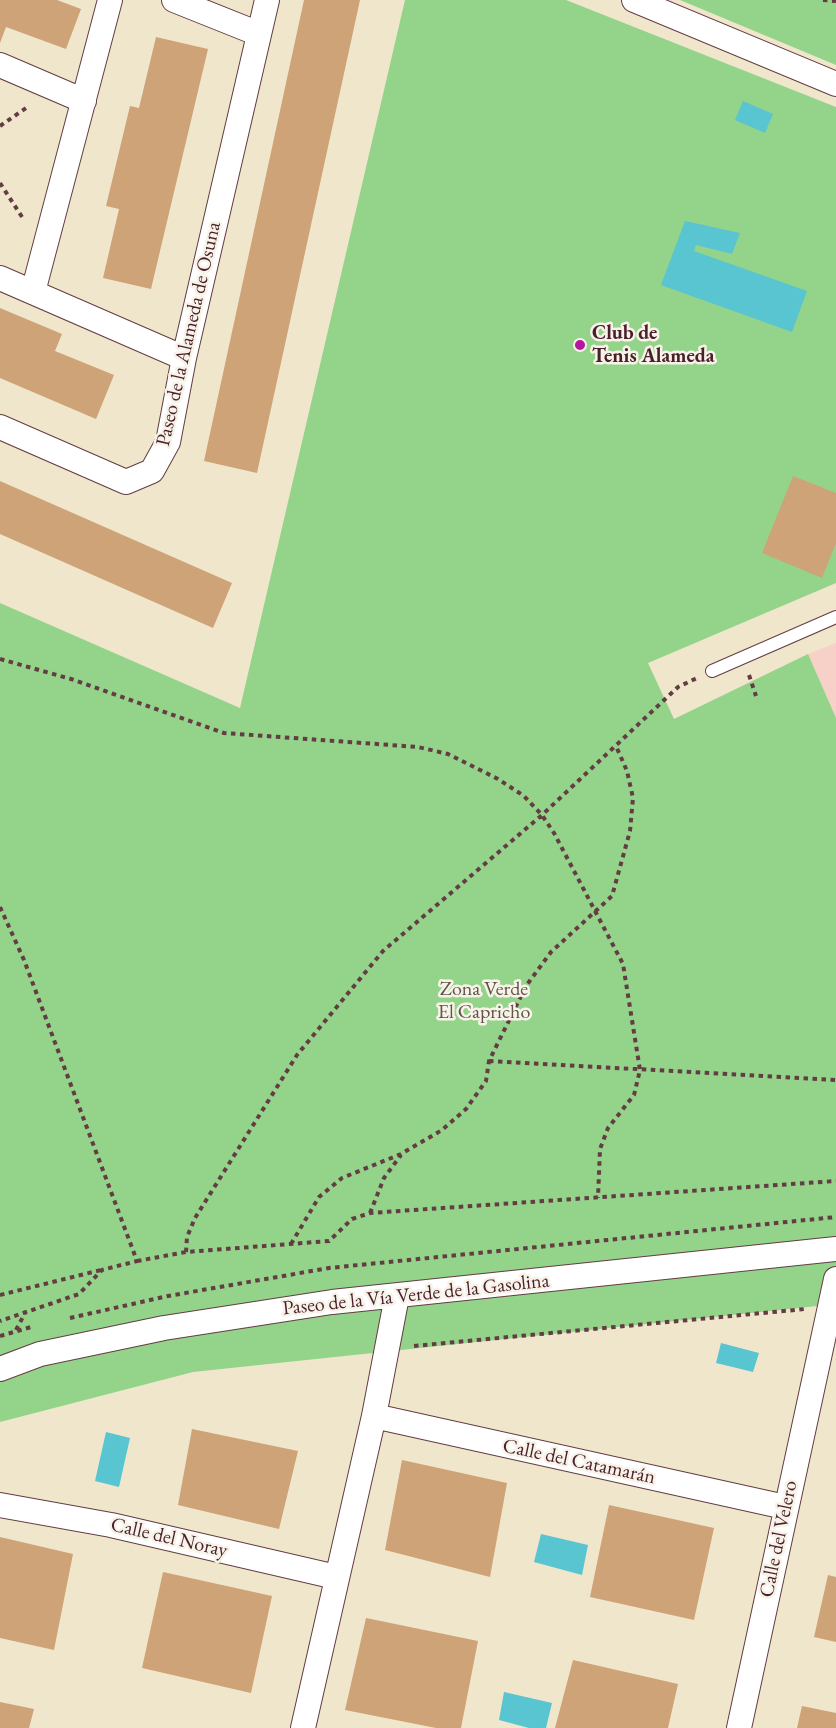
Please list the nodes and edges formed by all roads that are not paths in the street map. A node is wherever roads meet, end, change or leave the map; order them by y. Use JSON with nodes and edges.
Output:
{"nodes":[{"id":1,"x":110,"y":0,"type":"edge"},
{"id":2,"x":174,"y":0,"type":"edge"},
{"id":3,"x":267,"y":0,"type":"edge"},
{"id":4,"x":634,"y":0,"type":"edge"},
{"id":5,"x":259,"y":34,"type":"junction"},
{"id":6,"x":0,"y":64,"type":"edge"},
{"id":7,"x":836,"y":84,"type":"edge"},
{"id":8,"x":84,"y":101,"type":"junction"},
{"id":9,"x":0,"y":278,"type":"edge"},
{"id":10,"x":33,"y":292,"type":"junction"},
{"id":11,"x":184,"y":358,"type":"junction"},
{"id":12,"x":0,"y":427,"type":"edge"},
{"id":13,"x":836,"y":617,"type":"edge"},
{"id":14,"x":712,"y":671,"type":"road end"},
{"id":15,"x":836,"y":1249,"type":"edge"},
{"id":16,"x":836,"y":1279,"type":"edge"},
{"id":17,"x":397,"y":1296,"type":"junction"},
{"id":18,"x":829,"y":1353,"type":"edge"},
{"id":19,"x":0,"y":1369,"type":"edge"},
{"id":20,"x":374,"y":1416,"type":"junction"},
{"id":21,"x":0,"y":1505,"type":"edge"},
{"id":22,"x":785,"y":1507,"type":"junction"},
{"id":23,"x":336,"y":1577,"type":"junction"},
{"id":24,"x":303,"y":1728,"type":"edge"},
{"id":25,"x":739,"y":1728,"type":"edge"}],
"edges":[{"from":1,"to":8,"type":"street"},
{"from":2,"to":5,"type":"street"},
{"from":3,"to":5,"type":"street","name":"Paseo de la Alameda de Osuna"},
{"from":4,"to":7,"type":"street"},
{"from":5,"to":11,"type":"street","name":"Paseo de la Alameda de Osuna"},
{"from":6,"to":8,"type":"street"},
{"from":8,"to":10,"type":"street"},
{"from":9,"to":10,"type":"street"},
{"from":10,"to":11,"type":"street"},
{"from":11,"to":12,"type":"street","name":"Paseo de la Alameda de Osuna"},
{"from":13,"to":14,"type":"lane"},
{"from":15,"to":17,"type":"street","name":"Paseo de la Vía Verde de la Gasolina"},
{"from":16,"to":18,"type":"street","name":"Calle del Velero"},
{"from":17,"to":19,"type":"street","name":"Paseo de la Vía Verde de la Gasolina"},
{"from":17,"to":20,"type":"street"},
{"from":18,"to":22,"type":"street","name":"Calle del Velero"},
{"from":20,"to":22,"type":"street","name":"Calle del Catamarán"},
{"from":20,"to":23,"type":"street"},
{"from":21,"to":23,"type":"street","name":"Calle del Noray"},
{"from":22,"to":25,"type":"street","name":"Calle del Velero"},
{"from":23,"to":24,"type":"street"}]}
